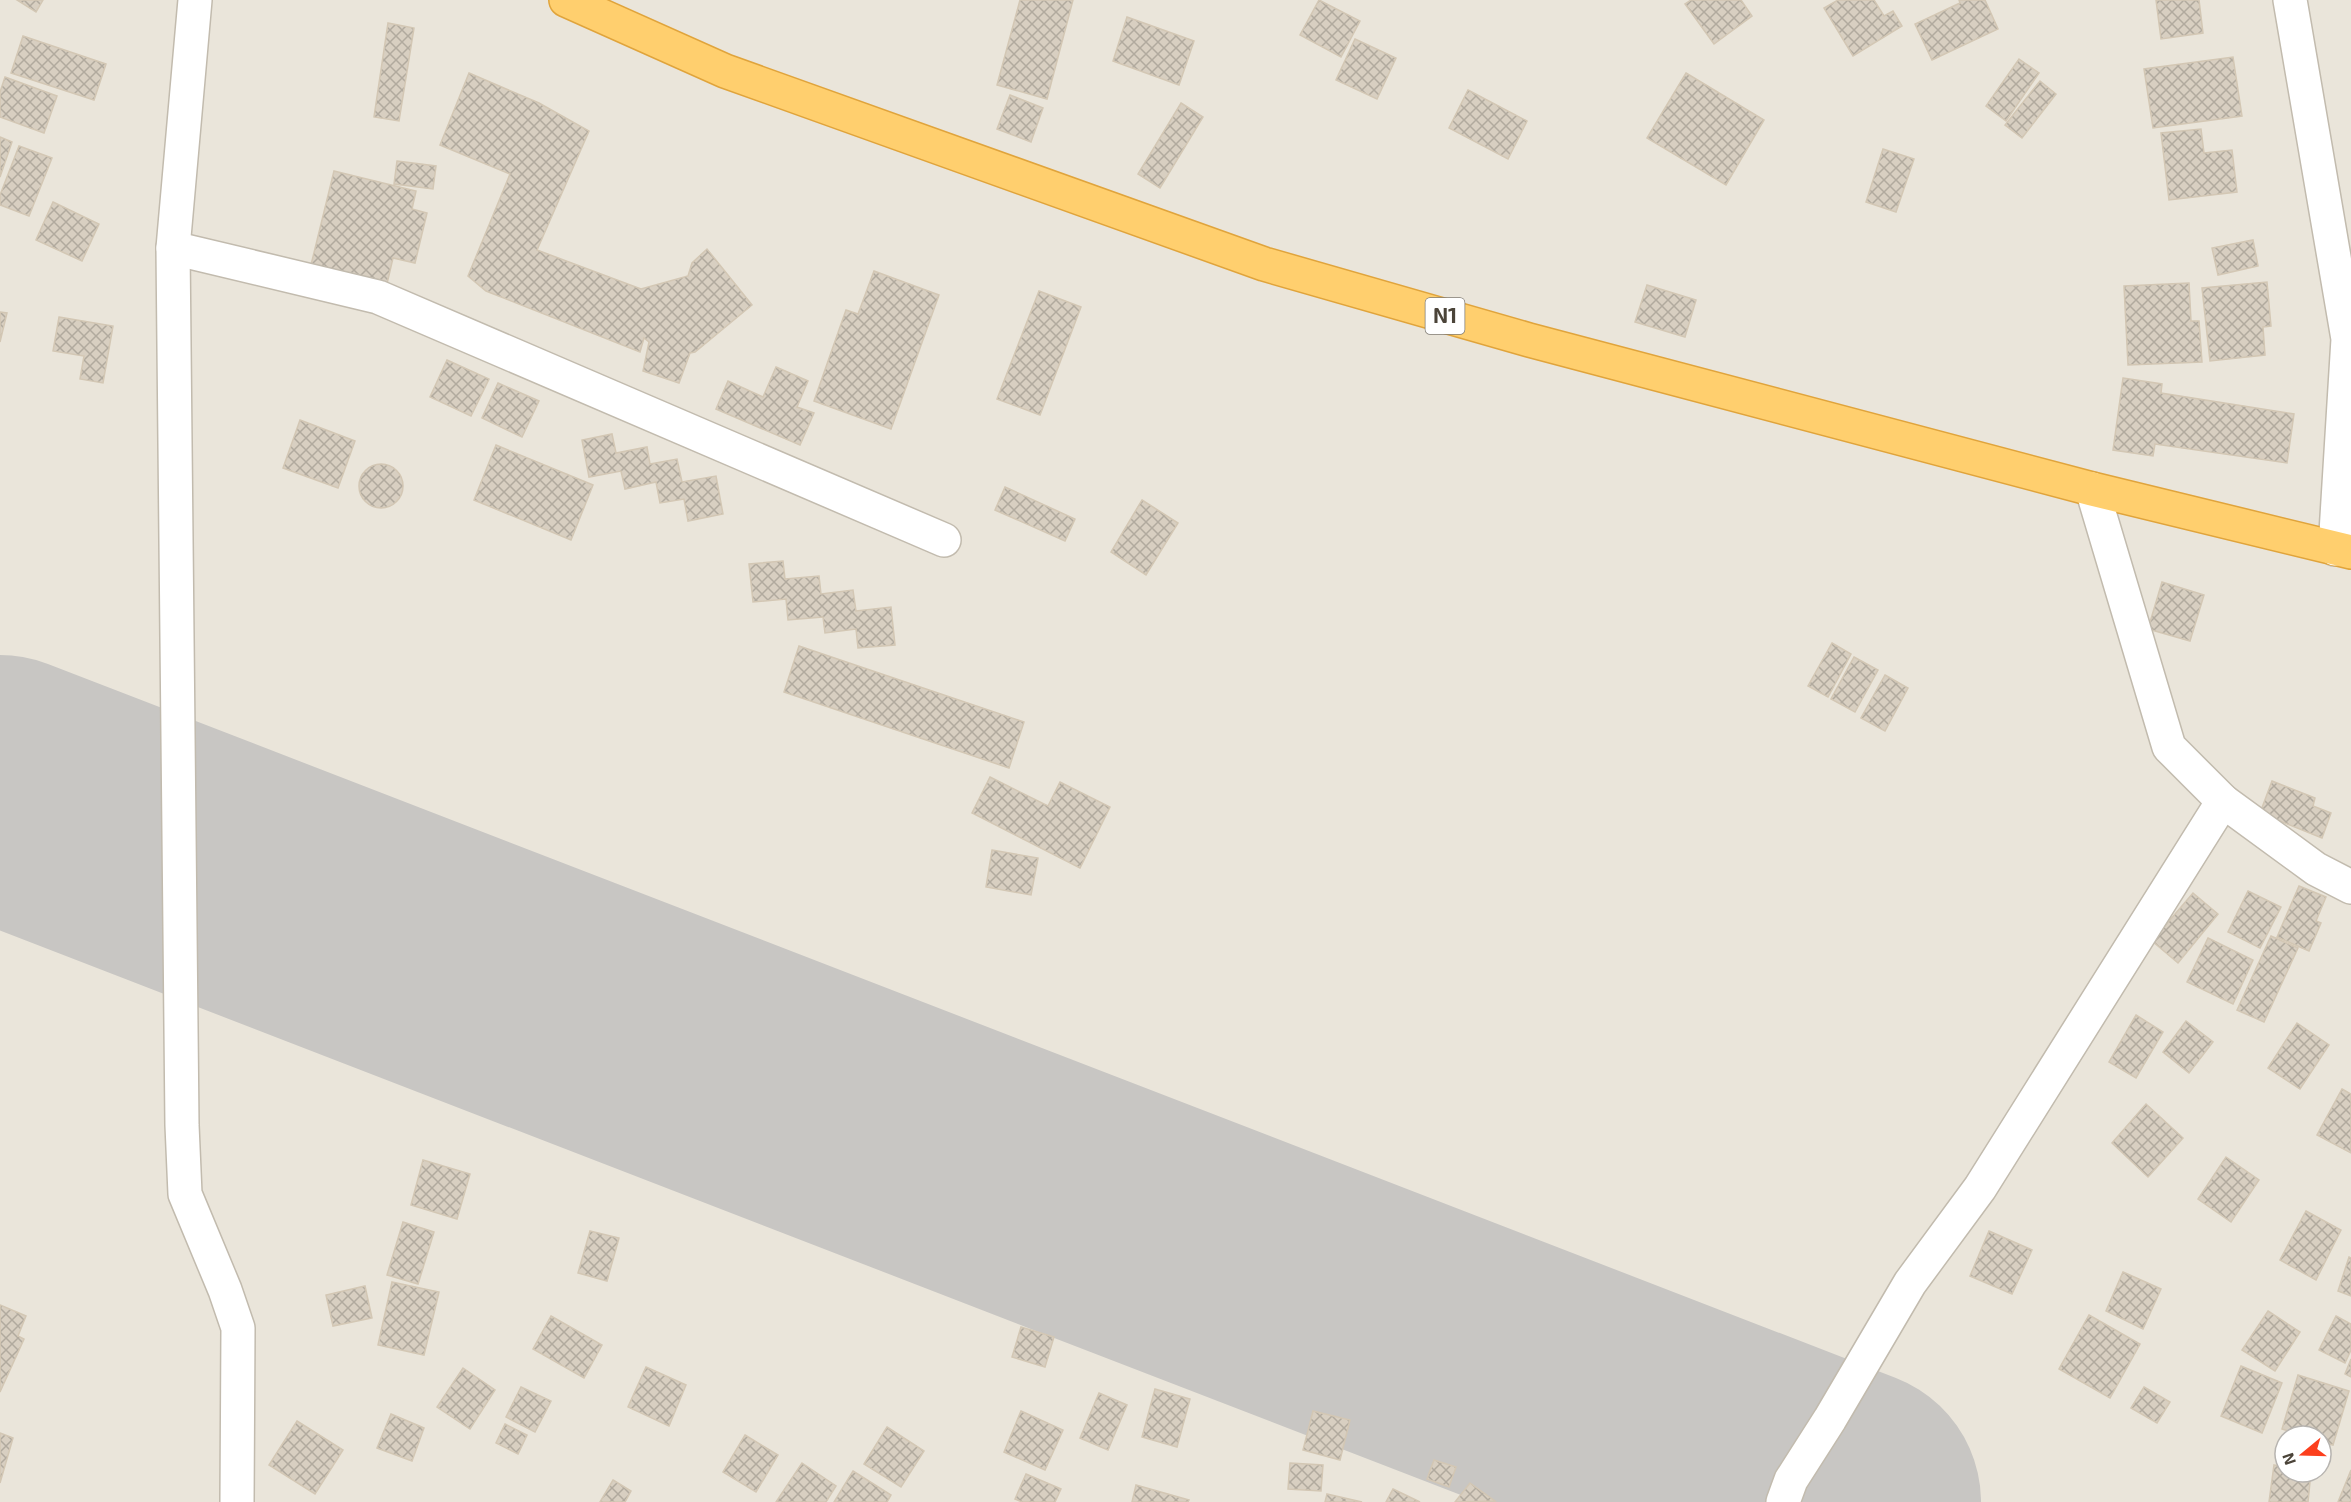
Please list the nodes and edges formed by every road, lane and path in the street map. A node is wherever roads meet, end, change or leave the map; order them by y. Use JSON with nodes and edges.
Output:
{"nodes":[{"id":1,"x":195,"y":0,"type":"edge"},
{"id":2,"x":566,"y":0,"type":"edge"},
{"id":3,"x":2290,"y":0,"type":"edge"},
{"id":4,"x":172,"y":248,"type":"junction"},
{"id":5,"x":2092,"y":489,"type":"junction"},
{"id":6,"x":944,"y":540,"type":"dead end"},
{"id":7,"x":2343,"y":550,"type":"edge"},
{"id":8,"x":2223,"y":801,"type":"junction"},
{"id":9,"x":2351,"y":887,"type":"edge"},
{"id":10,"x":237,"y":1502,"type":"edge"},
{"id":11,"x":1784,"y":1502,"type":"edge"}],
"edges":[{"from":1,"to":4,"type":"street"},
{"from":2,"to":5,"type":"highway","number":"N1"},
{"from":3,"to":7,"type":"street"},
{"from":4,"to":6,"type":"street"},
{"from":4,"to":10,"type":"street"},
{"from":5,"to":7,"type":"highway","number":"N1"},
{"from":5,"to":8,"type":"street"},
{"from":8,"to":9,"type":"street"},
{"from":8,"to":11,"type":"street"}]}
